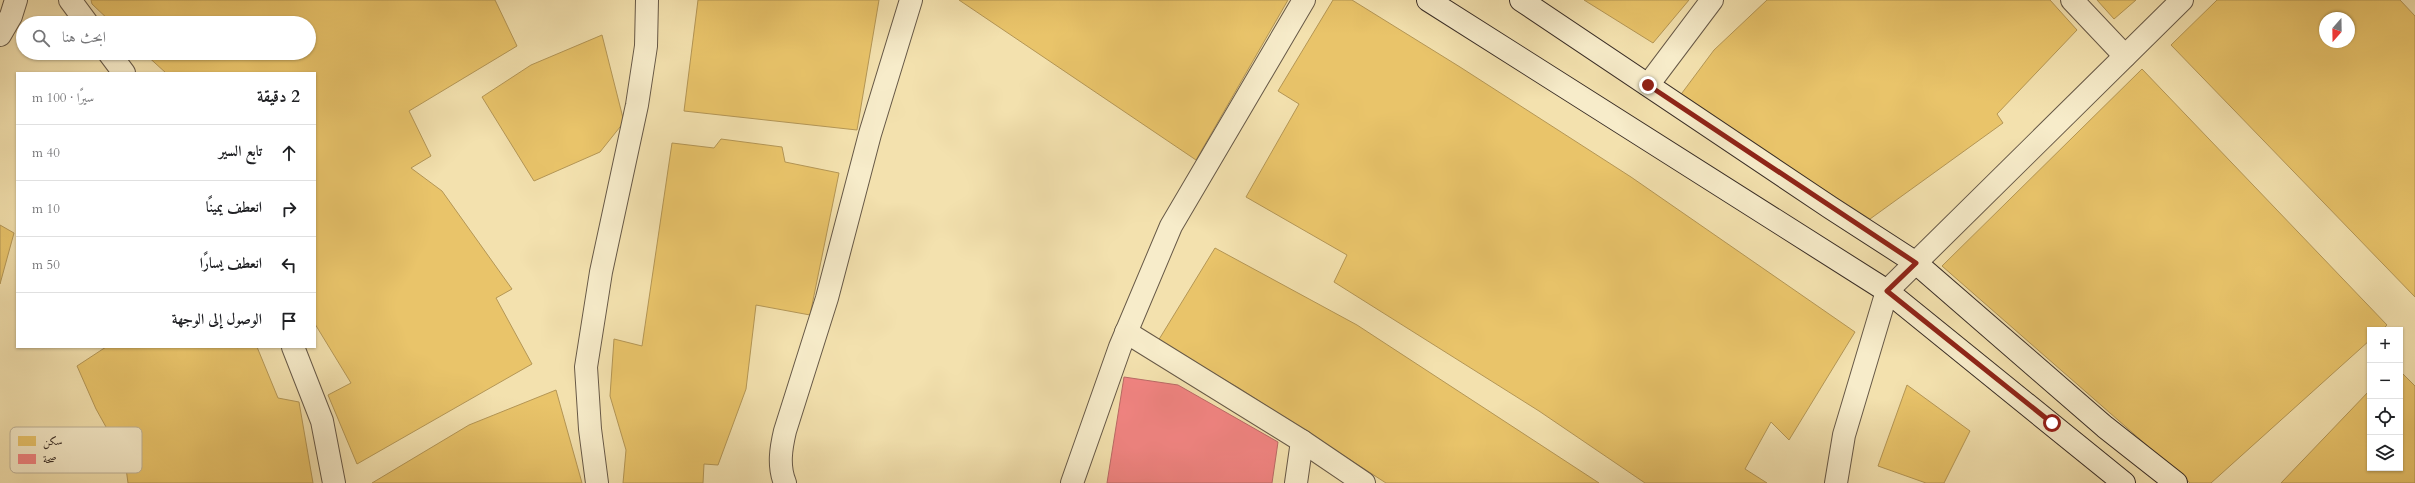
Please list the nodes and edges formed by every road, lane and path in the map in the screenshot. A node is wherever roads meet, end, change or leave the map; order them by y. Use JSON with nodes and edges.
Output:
{"nodes":[{"id":1,"x":16,"y":0,"type":"edge"},
{"id":2,"x":70,"y":0,"type":"edge"},
{"id":3,"x":647,"y":0,"type":"edge"},
{"id":4,"x":911,"y":0,"type":"edge"},
{"id":5,"x":1304,"y":0,"type":"edge"},
{"id":6,"x":1428,"y":0,"type":"edge"},
{"id":7,"x":1521,"y":0,"type":"edge"},
{"id":8,"x":1712,"y":0,"type":"edge"},
{"id":9,"x":2072,"y":0,"type":"edge"},
{"id":10,"x":2182,"y":0,"type":"edge"},
{"id":11,"x":82,"y":16,"type":"edge"},
{"id":12,"x":0,"y":34,"type":"edge"},
{"id":13,"x":2125,"y":56,"type":"junction"},
{"id":14,"x":114,"y":60,"type":"edge"},
{"id":15,"x":123,"y":72,"type":"edge"},
{"id":16,"x":1648,"y":85,"type":"junction"},
{"id":17,"x":1916,"y":263,"type":"junction"},
{"id":18,"x":1887,"y":291,"type":"junction"},
{"id":19,"x":1126,"y":332,"type":"junction"},
{"id":20,"x":293,"y":348,"type":"edge"},
{"id":21,"x":1302,"y":440,"type":"junction"},
{"id":22,"x":2118,"y":481,"type":"edge"},
{"id":23,"x":334,"y":483,"type":"edge"},
{"id":24,"x":597,"y":483,"type":"edge"},
{"id":25,"x":785,"y":483,"type":"edge"},
{"id":26,"x":1072,"y":483,"type":"edge"},
{"id":27,"x":1296,"y":483,"type":"edge"},
{"id":28,"x":1364,"y":483,"type":"edge"},
{"id":29,"x":1836,"y":483,"type":"edge"},
{"id":30,"x":2176,"y":483,"type":"edge"}],
"edges":[{"from":1,"to":12,"type":"street"},
{"from":2,"to":11,"type":"street"},
{"from":3,"to":24,"type":"street"},
{"from":4,"to":25,"type":"street"},
{"from":5,"to":19,"type":"street"},
{"from":6,"to":18,"type":"street"},
{"from":7,"to":16,"type":"street"},
{"from":8,"to":16,"type":"street"},
{"from":9,"to":13,"type":"street"},
{"from":10,"to":13,"type":"street"},
{"from":13,"to":17,"type":"street"},
{"from":14,"to":15,"type":"street"},
{"from":16,"to":17,"type":"street"},
{"from":17,"to":18,"type":"street"},
{"from":17,"to":30,"type":"street"},
{"from":18,"to":22,"type":"street"},
{"from":18,"to":29,"type":"street"},
{"from":19,"to":21,"type":"street"},
{"from":19,"to":26,"type":"street"},
{"from":20,"to":23,"type":"street"},
{"from":21,"to":27,"type":"street"},
{"from":21,"to":28,"type":"street"}]}
